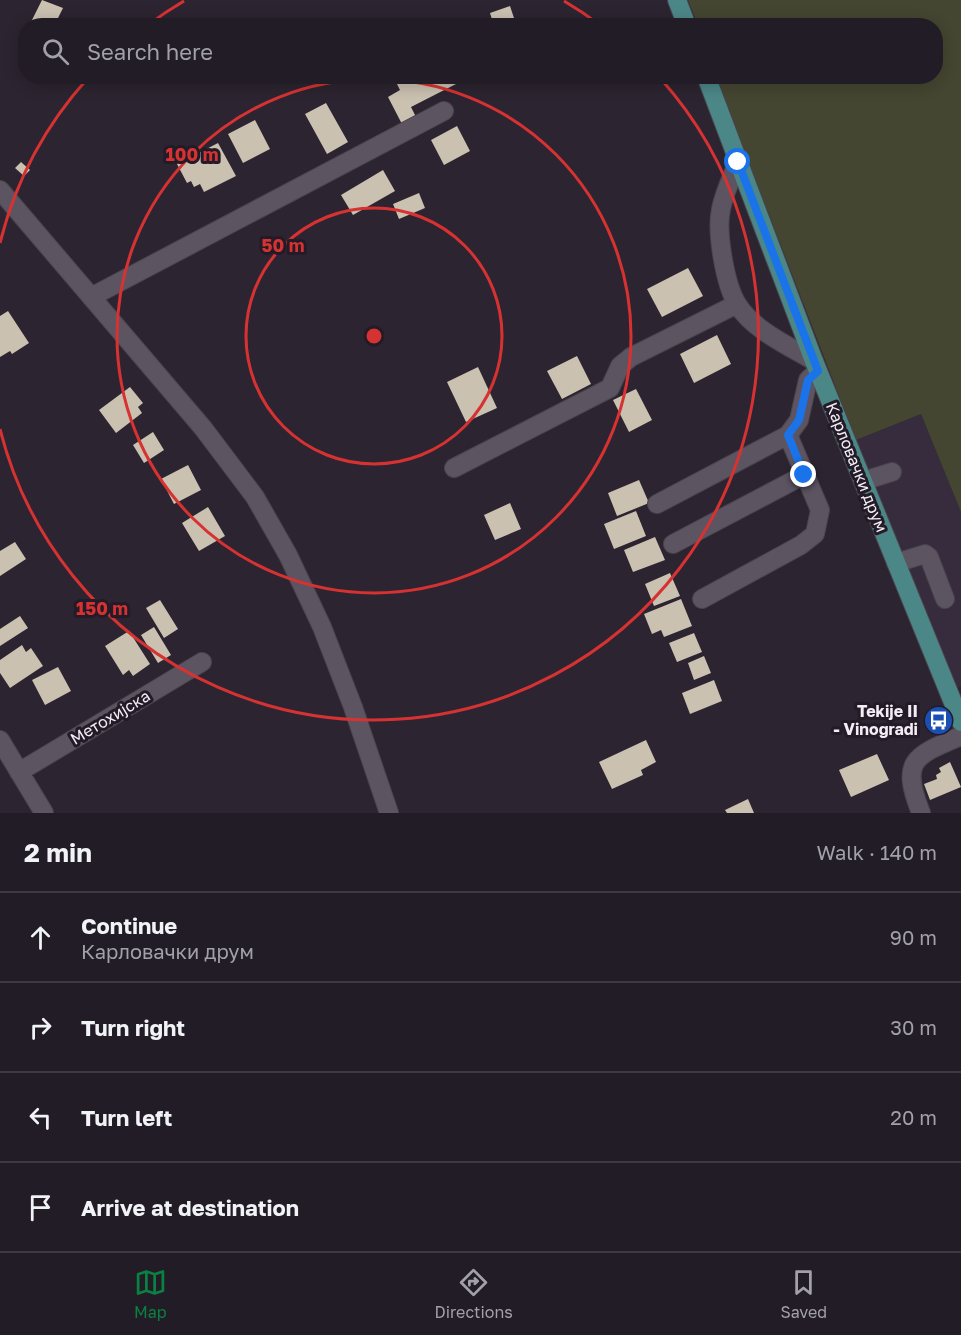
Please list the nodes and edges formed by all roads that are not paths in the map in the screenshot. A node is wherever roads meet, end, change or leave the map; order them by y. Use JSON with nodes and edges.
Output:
{"nodes":[{"id":1,"x":677,"y":0,"type":"edge"},
{"id":2,"x":684,"y":18,"type":"edge"},
{"id":3,"x":709,"y":84,"type":"edge"},
{"id":4,"x":444,"y":111,"type":"dead end"},
{"id":5,"x":738,"y":162,"type":"junction"},
{"id":6,"x":0,"y":190,"type":"edge"},
{"id":7,"x":91,"y":297,"type":"junction"},
{"id":8,"x":737,"y":304,"type":"junction"},
{"id":9,"x":816,"y":366,"type":"junction"},
{"id":10,"x":788,"y":435,"type":"junction"},
{"id":11,"x":454,"y":468,"type":"dead end"},
{"id":12,"x":891,"y":472,"type":"dead end"},
{"id":13,"x":804,"y":475,"type":"junction"},
{"id":14,"x":863,"y":481,"type":"junction"},
{"id":15,"x":657,"y":504,"type":"dead end"},
{"id":16,"x":673,"y":544,"type":"dead end"},
{"id":17,"x":896,"y":563,"type":"junction"},
{"id":18,"x":702,"y":599,"type":"dead end"},
{"id":19,"x":945,"y":599,"type":"dead end"},
{"id":20,"x":202,"y":662,"type":"dead end"},
{"id":21,"x":961,"y":722,"type":"edge"},
{"id":22,"x":961,"y":736,"type":"edge"},
{"id":23,"x":0,"y":740,"type":"edge"},
{"id":24,"x":19,"y":772,"type":"junction"},
{"id":25,"x":44,"y":813,"type":"edge"},
{"id":26,"x":388,"y":813,"type":"edge"},
{"id":27,"x":921,"y":813,"type":"edge"}],
"edges":[{"from":1,"to":2,"type":"main road"},
{"from":3,"to":5,"type":"main road","name":"Карловачки друм"},
{"from":4,"to":7,"type":"street"},
{"from":5,"to":8,"type":"street"},
{"from":5,"to":9,"type":"main road","name":"Карловачки друм"},
{"from":6,"to":7,"type":"street"},
{"from":7,"to":26,"type":"street"},
{"from":8,"to":9,"type":"street"},
{"from":8,"to":11,"type":"street"},
{"from":9,"to":10,"type":"street"},
{"from":9,"to":14,"type":"main road","name":"Карловачки друм"},
{"from":10,"to":13,"type":"street"},
{"from":10,"to":15,"type":"street"},
{"from":12,"to":14,"type":"street"},
{"from":13,"to":16,"type":"street"},
{"from":13,"to":18,"type":"street"},
{"from":14,"to":17,"type":"main road","name":"Карловачки друм"},
{"from":17,"to":19,"type":"street"},
{"from":17,"to":21,"type":"main road","name":"Карловачки друм"},
{"from":20,"to":24,"type":"street","name":"Метохијска"},
{"from":22,"to":27,"type":"street"},
{"from":23,"to":24,"type":"street"},
{"from":24,"to":25,"type":"street"}]}
